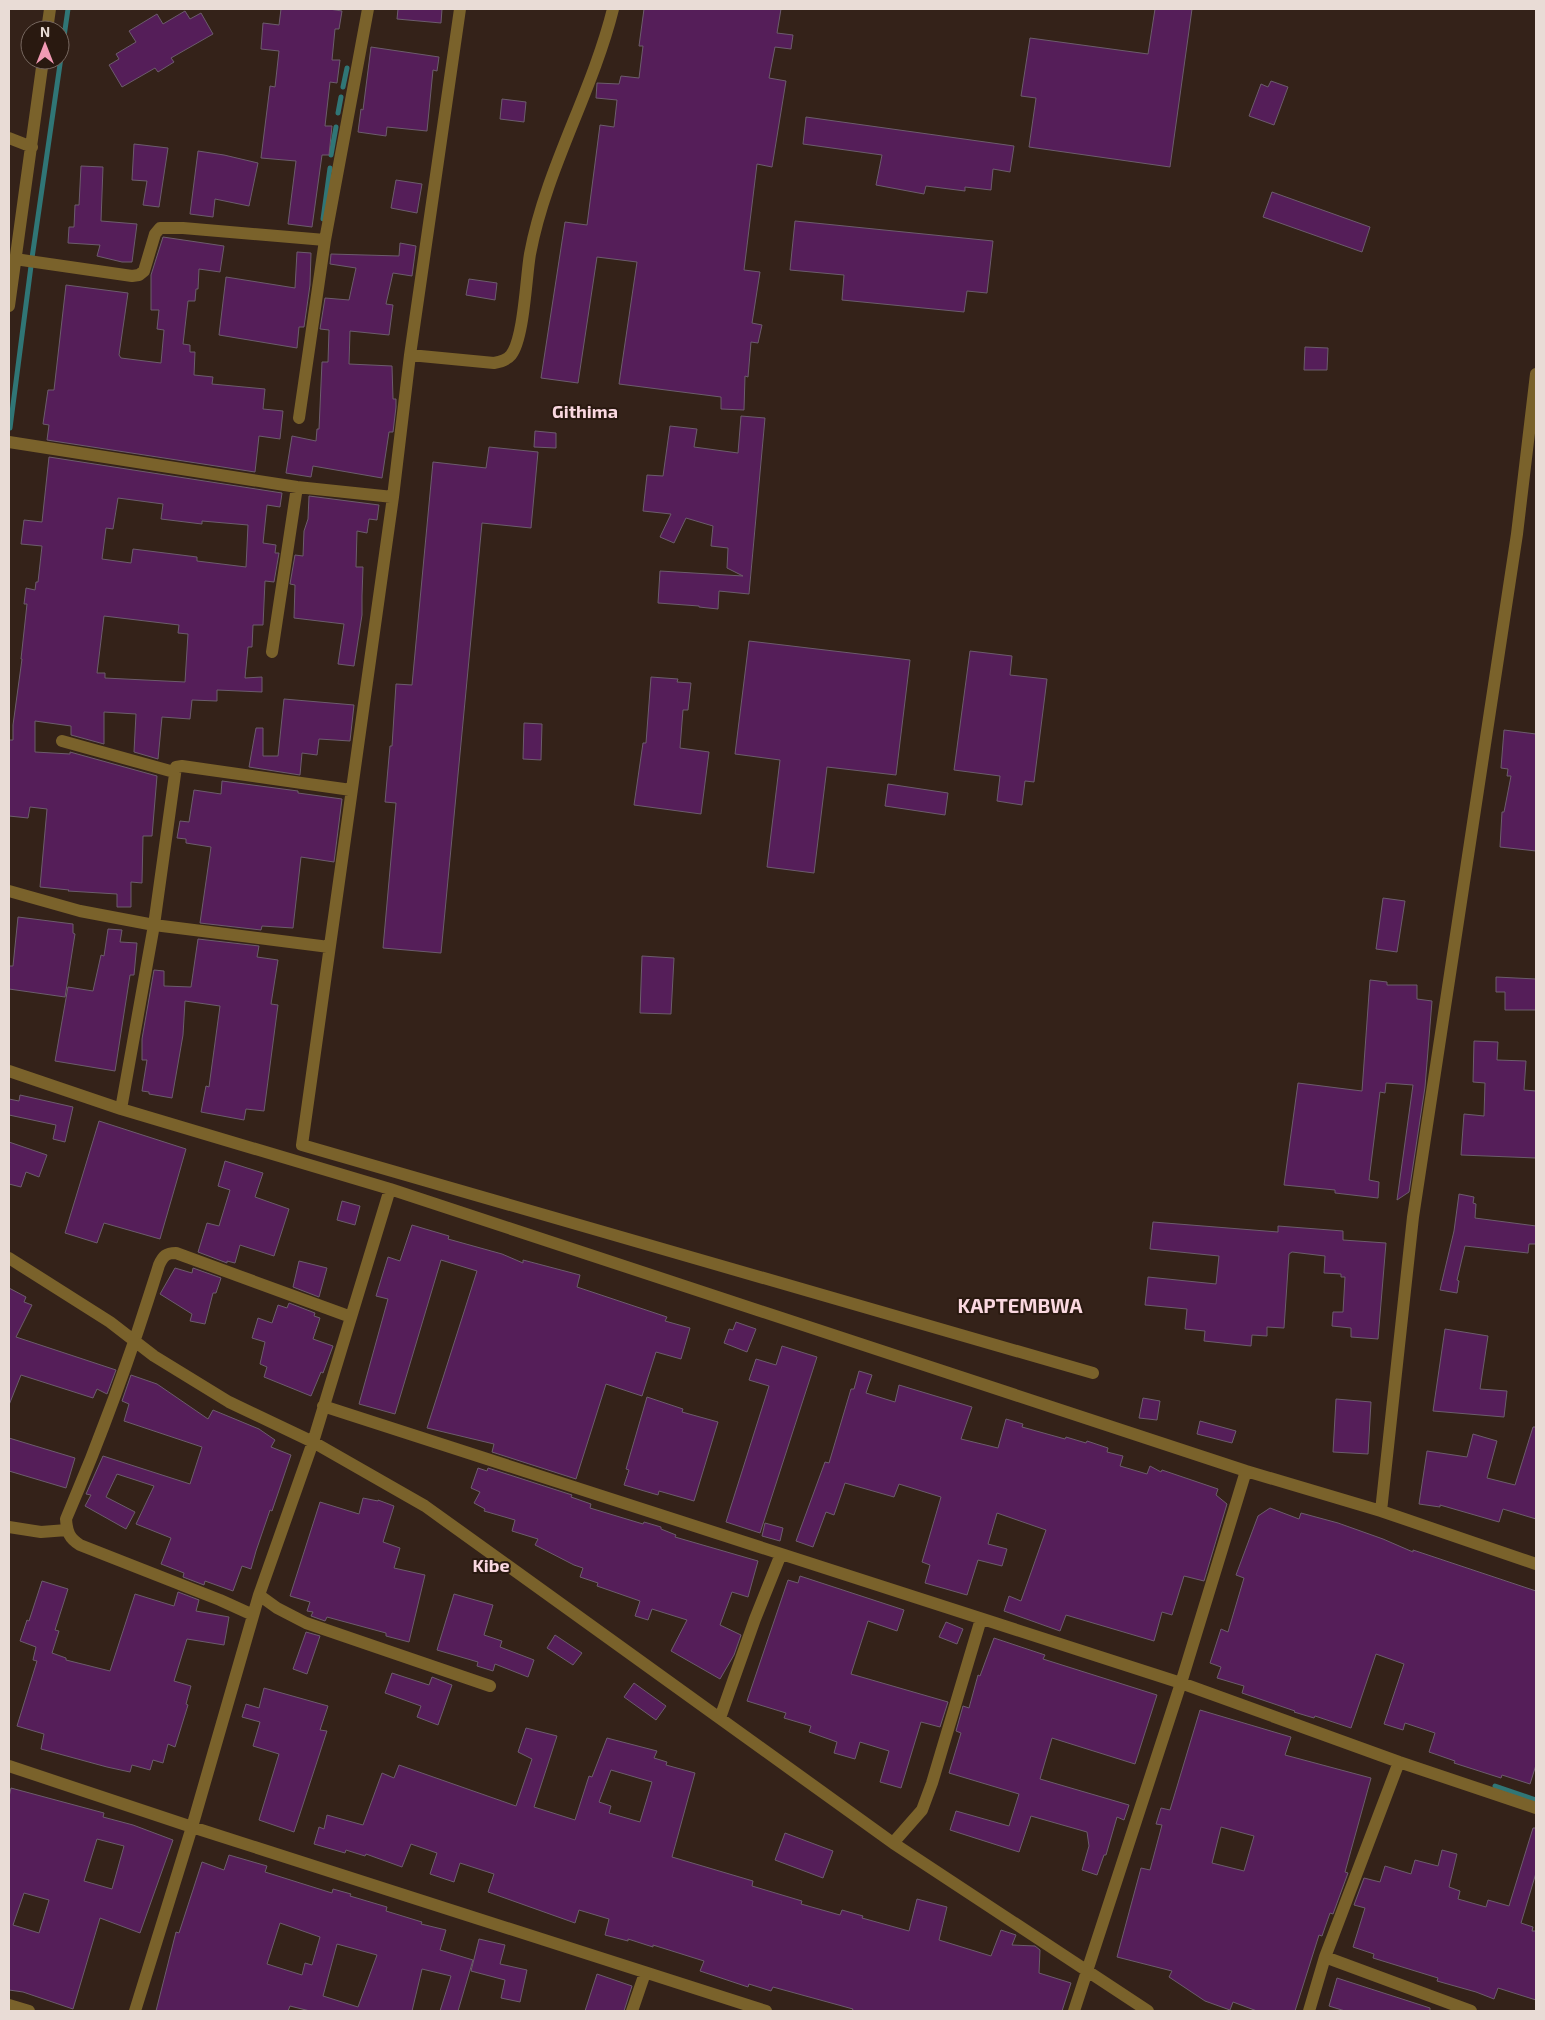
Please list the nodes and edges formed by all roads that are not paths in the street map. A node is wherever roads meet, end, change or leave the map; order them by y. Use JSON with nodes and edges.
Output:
{"nodes":[{"id":1,"x":368,"y":9,"type":"edge"},
{"id":2,"x":460,"y":9,"type":"edge"},
{"id":3,"x":613,"y":9,"type":"edge"},
{"id":4,"x":42,"y":70,"type":"edge"},
{"id":5,"x":9,"y":138,"type":"edge"},
{"id":6,"x":32,"y":146,"type":"junction"},
{"id":7,"x":325,"y":240,"type":"junction"},
{"id":8,"x":15,"y":259,"type":"junction"},
{"id":9,"x":9,"y":306,"type":"edge"},
{"id":10,"x":410,"y":356,"type":"junction"},
{"id":11,"x":1536,"y":374,"type":"edge"},
{"id":12,"x":299,"y":418,"type":"dead end"},
{"id":13,"x":9,"y":442,"type":"edge"},
{"id":14,"x":297,"y":487,"type":"junction"},
{"id":15,"x":393,"y":497,"type":"junction"},
{"id":16,"x":272,"y":652,"type":"dead end"},
{"id":17,"x":62,"y":741,"type":"dead end"},
{"id":18,"x":174,"y":772,"type":"junction"},
{"id":19,"x":351,"y":790,"type":"junction"},
{"id":20,"x":9,"y":891,"type":"edge"},
{"id":21,"x":154,"y":925,"type":"junction"},
{"id":22,"x":329,"y":946,"type":"junction"},
{"id":23,"x":9,"y":1071,"type":"edge"},
{"id":24,"x":121,"y":1109,"type":"junction"},
{"id":25,"x":390,"y":1189,"type":"junction"},
{"id":26,"x":9,"y":1258,"type":"edge"},
{"id":27,"x":351,"y":1317,"type":"junction"},
{"id":28,"x":135,"y":1342,"type":"junction"},
{"id":29,"x":1093,"y":1373,"type":"dead end"},
{"id":30,"x":323,"y":1406,"type":"junction"},
{"id":31,"x":313,"y":1442,"type":"junction"},
{"id":32,"x":1246,"y":1471,"type":"junction"},
{"id":33,"x":1380,"y":1511,"type":"junction"},
{"id":34,"x":9,"y":1527,"type":"edge"},
{"id":35,"x":67,"y":1530,"type":"junction"},
{"id":36,"x":781,"y":1554,"type":"junction"},
{"id":37,"x":1536,"y":1564,"type":"edge"},
{"id":38,"x":259,"y":1595,"type":"junction"},
{"id":39,"x":253,"y":1615,"type":"junction"},
{"id":40,"x":981,"y":1619,"type":"junction"},
{"id":41,"x":1181,"y":1683,"type":"junction"},
{"id":42,"x":490,"y":1686,"type":"dead end"},
{"id":43,"x":720,"y":1718,"type":"junction"},
{"id":44,"x":1399,"y":1762,"type":"junction"},
{"id":45,"x":9,"y":1766,"type":"edge"},
{"id":46,"x":1536,"y":1808,"type":"edge"},
{"id":47,"x":192,"y":1827,"type":"junction"},
{"id":48,"x":893,"y":1843,"type":"junction"},
{"id":49,"x":1325,"y":1957,"type":"junction"},
{"id":50,"x":1086,"y":1971,"type":"junction"},
{"id":51,"x":645,"y":1973,"type":"junction"},
{"id":52,"x":9,"y":2005,"type":"edge"},
{"id":53,"x":30,"y":2011,"type":"edge"},
{"id":54,"x":135,"y":2011,"type":"edge"},
{"id":55,"x":632,"y":2011,"type":"edge"},
{"id":56,"x":766,"y":2011,"type":"edge"},
{"id":57,"x":1074,"y":2011,"type":"edge"},
{"id":58,"x":1148,"y":2011,"type":"edge"},
{"id":59,"x":1308,"y":2011,"type":"edge"},
{"id":60,"x":1471,"y":2011,"type":"edge"}],
"edges":[{"from":1,"to":7,"type":"street"},
{"from":2,"to":10,"type":"street"},
{"from":3,"to":10,"type":"street"},
{"from":4,"to":6,"type":"street"},
{"from":5,"to":6,"type":"street"},
{"from":6,"to":8,"type":"street"},
{"from":7,"to":8,"type":"street"},
{"from":7,"to":12,"type":"street"},
{"from":8,"to":9,"type":"street"},
{"from":10,"to":15,"type":"street"},
{"from":11,"to":33,"type":"street"},
{"from":13,"to":14,"type":"street"},
{"from":14,"to":15,"type":"street"},
{"from":14,"to":16,"type":"street"},
{"from":15,"to":19,"type":"street"},
{"from":17,"to":18,"type":"street"},
{"from":18,"to":19,"type":"street"},
{"from":18,"to":21,"type":"street"},
{"from":19,"to":22,"type":"street"},
{"from":20,"to":21,"type":"street"},
{"from":21,"to":22,"type":"street"},
{"from":21,"to":24,"type":"street"},
{"from":22,"to":29,"type":"street"},
{"from":23,"to":24,"type":"street"},
{"from":24,"to":25,"type":"street"},
{"from":25,"to":27,"type":"street"},
{"from":25,"to":32,"type":"street"},
{"from":26,"to":28,"type":"street"},
{"from":27,"to":28,"type":"street"},
{"from":27,"to":30,"type":"street"},
{"from":28,"to":31,"type":"street"},
{"from":28,"to":35,"type":"street"},
{"from":30,"to":31,"type":"street"},
{"from":30,"to":36,"type":"street"},
{"from":31,"to":38,"type":"street"},
{"from":31,"to":43,"type":"street"},
{"from":32,"to":33,"type":"street"},
{"from":32,"to":41,"type":"street"},
{"from":33,"to":37,"type":"street"},
{"from":34,"to":35,"type":"street"},
{"from":35,"to":39,"type":"street"},
{"from":36,"to":40,"type":"street"},
{"from":36,"to":43,"type":"street"},
{"from":38,"to":39,"type":"street"},
{"from":38,"to":42,"type":"street"},
{"from":39,"to":47,"type":"street"},
{"from":40,"to":41,"type":"street"},
{"from":40,"to":48,"type":"street"},
{"from":41,"to":44,"type":"street"},
{"from":41,"to":50,"type":"street"},
{"from":43,"to":48,"type":"street"},
{"from":44,"to":46,"type":"street"},
{"from":44,"to":49,"type":"street"},
{"from":45,"to":47,"type":"street"},
{"from":47,"to":51,"type":"street"},
{"from":47,"to":54,"type":"street"},
{"from":48,"to":50,"type":"street"},
{"from":49,"to":59,"type":"street"},
{"from":49,"to":60,"type":"street"},
{"from":50,"to":57,"type":"street"},
{"from":50,"to":58,"type":"street"},
{"from":51,"to":55,"type":"street"},
{"from":51,"to":56,"type":"street"},
{"from":52,"to":53,"type":"street"}]}
